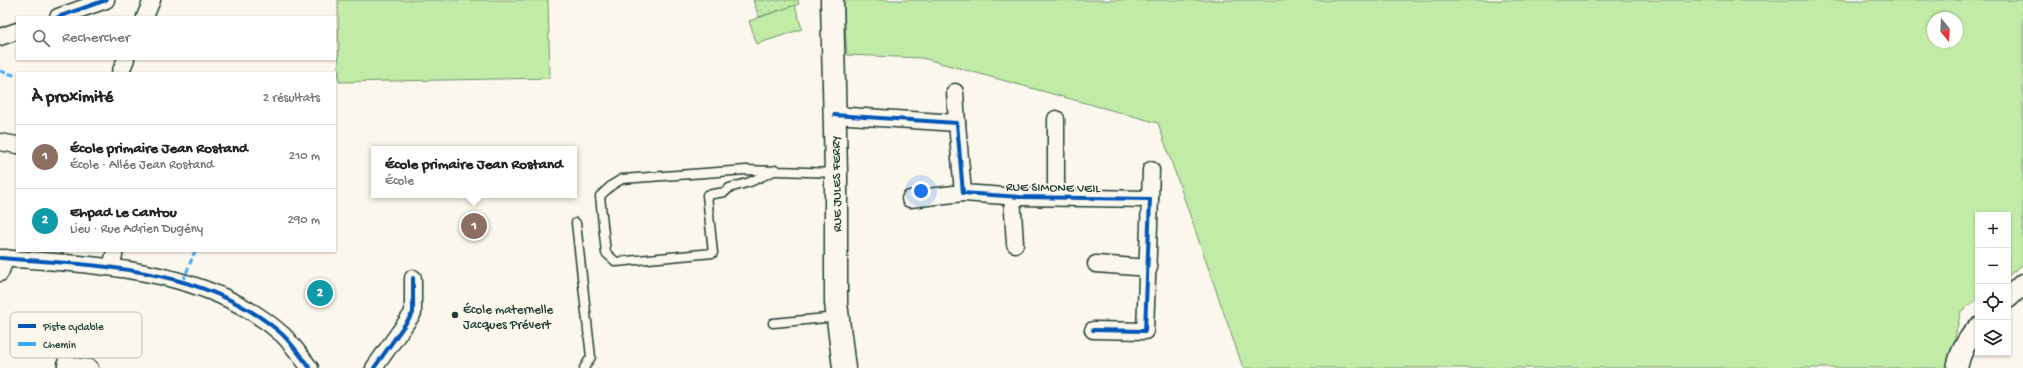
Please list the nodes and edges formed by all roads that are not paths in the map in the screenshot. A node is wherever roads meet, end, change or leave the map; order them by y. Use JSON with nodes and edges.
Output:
{"nodes":[{"id":1,"x":106,"y":0,"type":"edge"},
{"id":2,"x":152,"y":0,"type":"edge"},
{"id":3,"x":832,"y":0,"type":"edge"},
{"id":4,"x":61,"y":16,"type":"edge"},
{"id":5,"x":145,"y":16,"type":"edge"},
{"id":6,"x":16,"y":31,"type":"edge"},
{"id":7,"x":0,"y":37,"type":"edge"},
{"id":8,"x":126,"y":60,"type":"edge"},
{"id":9,"x":120,"y":72,"type":"edge"},
{"id":10,"x":955,"y":92,"type":"dead end"},
{"id":11,"x":834,"y":115,"type":"junction"},
{"id":12,"x":1056,"y":119,"type":"dead end"},
{"id":13,"x":957,"y":123,"type":"junction"},
{"id":14,"x":0,"y":142,"type":"edge"},
{"id":15,"x":16,"y":145,"type":"edge"},
{"id":16,"x":776,"y":170,"type":"junction"},
{"id":17,"x":1151,"y":170,"type":"dead end"},
{"id":18,"x":836,"y":173,"type":"junction"},
{"id":19,"x":963,"y":193,"type":"junction"},
{"id":20,"x":1012,"y":196,"type":"junction"},
{"id":21,"x":1056,"y":197,"type":"junction"},
{"id":22,"x":910,"y":199,"type":"dead end"},
{"id":23,"x":1150,"y":199,"type":"junction"},
{"id":24,"x":576,"y":224,"type":"dead end"},
{"id":25,"x":1015,"y":244,"type":"dead end"},
{"id":26,"x":115,"y":252,"type":"edge"},
{"id":27,"x":3,"y":258,"type":"edge"},
{"id":28,"x":1096,"y":264,"type":"dead end"},
{"id":29,"x":111,"y":268,"type":"junction"},
{"id":30,"x":1149,"y":268,"type":"junction"},
{"id":31,"x":0,"y":273,"type":"edge"},
{"id":32,"x":413,"y":278,"type":"dead end"},
{"id":33,"x":2023,"y":284,"type":"edge"},
{"id":34,"x":2011,"y":295,"type":"edge"},
{"id":35,"x":838,"y":317,"type":"junction"},
{"id":36,"x":773,"y":323,"type":"dead end"},
{"id":37,"x":1093,"y":330,"type":"dead end"},
{"id":38,"x":1975,"y":331,"type":"edge"},
{"id":39,"x":66,"y":366,"type":"edge"},
{"id":40,"x":90,"y":368,"type":"edge"},
{"id":41,"x":310,"y":368,"type":"edge"},
{"id":42,"x":374,"y":368,"type":"edge"},
{"id":43,"x":584,"y":368,"type":"edge"},
{"id":44,"x":844,"y":368,"type":"edge"},
{"id":45,"x":1957,"y":368,"type":"edge"}],
"edges":[{"from":1,"to":4,"type":"street"},
{"from":2,"to":5,"type":"street"},
{"from":3,"to":11,"type":"main road","name":"RUE JULES FERRY"},
{"from":6,"to":7,"type":"street"},
{"from":8,"to":9,"type":"street"},
{"from":10,"to":13,"type":"street"},
{"from":11,"to":13,"type":"street"},
{"from":11,"to":18,"type":"main road","name":"RUE JULES FERRY"},
{"from":12,"to":21,"type":"street"},
{"from":13,"to":19,"type":"street"},
{"from":14,"to":15,"type":"street"},
{"from":16,"to":16,"type":"lane"},
{"from":16,"to":18,"type":"lane"},
{"from":17,"to":23,"type":"street"},
{"from":18,"to":35,"type":"main road","name":"RUE JULES FERRY"},
{"from":19,"to":20,"type":"street","name":"RUE SIMONE VEIL"},
{"from":19,"to":22,"type":"street","name":"RUE SIMONE VEIL"},
{"from":20,"to":21,"type":"street","name":"RUE SIMONE VEIL"},
{"from":20,"to":25,"type":"street"},
{"from":21,"to":23,"type":"street","name":"RUE SIMONE VEIL"},
{"from":23,"to":30,"type":"street"},
{"from":24,"to":43,"type":"lane"},
{"from":26,"to":29,"type":"street"},
{"from":27,"to":29,"type":"street"},
{"from":27,"to":31,"type":"street"},
{"from":28,"to":30,"type":"street"},
{"from":29,"to":41,"type":"street"},
{"from":30,"to":37,"type":"street"},
{"from":32,"to":42,"type":"street"},
{"from":33,"to":34,"type":"street"},
{"from":35,"to":36,"type":"lane"},
{"from":35,"to":44,"type":"main road","name":"RUE JULES FERRY"},
{"from":38,"to":45,"type":"street"},
{"from":39,"to":40,"type":"street"}]}
